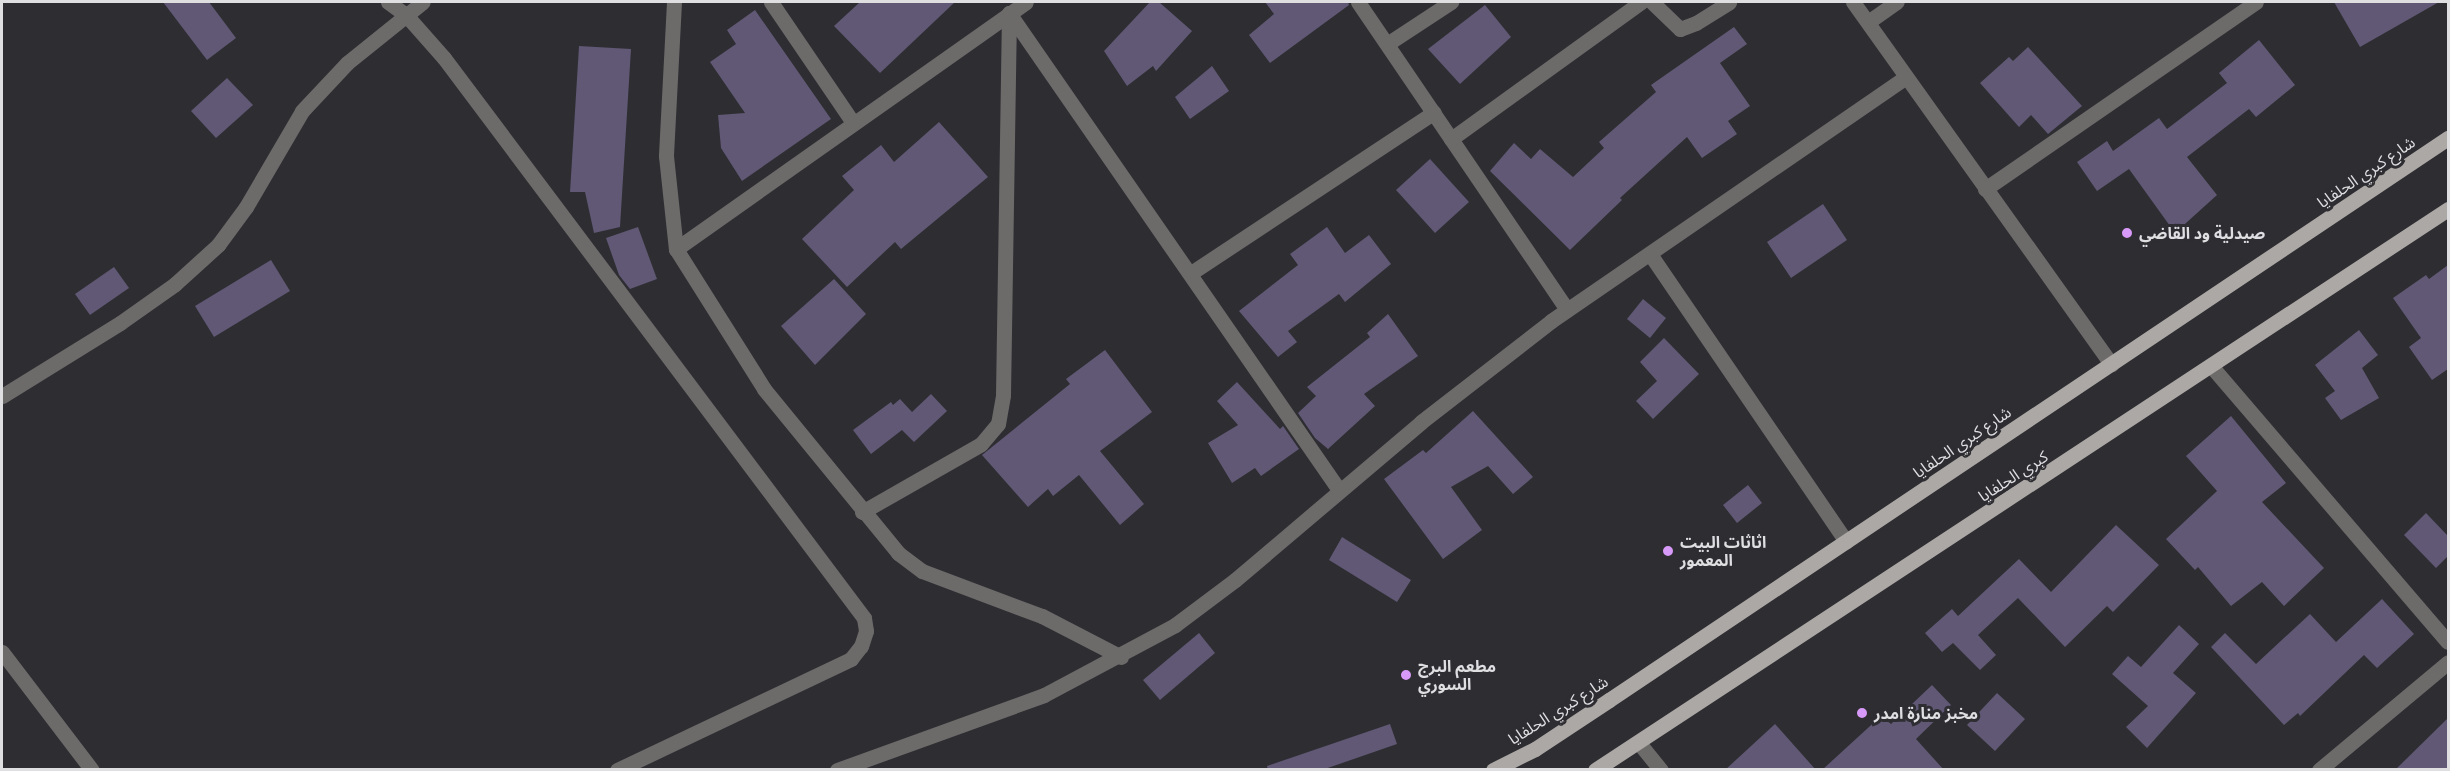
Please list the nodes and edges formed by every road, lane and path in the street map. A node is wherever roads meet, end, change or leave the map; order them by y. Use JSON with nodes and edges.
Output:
{"nodes":[{"id":1,"x":388,"y":2,"type":"edge"},
{"id":2,"x":423,"y":2,"type":"edge"},
{"id":3,"x":674,"y":2,"type":"edge"},
{"id":4,"x":771,"y":2,"type":"edge"},
{"id":5,"x":1026,"y":2,"type":"edge"},
{"id":6,"x":1358,"y":2,"type":"edge"},
{"id":7,"x":1451,"y":2,"type":"edge"},
{"id":8,"x":1641,"y":2,"type":"edge"},
{"id":9,"x":1652,"y":2,"type":"edge"},
{"id":10,"x":1728,"y":2,"type":"edge"},
{"id":11,"x":1853,"y":2,"type":"edge"},
{"id":12,"x":1897,"y":2,"type":"edge"},
{"id":13,"x":2256,"y":2,"type":"edge"},
{"id":14,"x":1010,"y":13,"type":"junction"},
{"id":15,"x":406,"y":15,"type":"junction"},
{"id":16,"x":1868,"y":22,"type":"junction"},
{"id":17,"x":1386,"y":44,"type":"junction"},
{"id":18,"x":1905,"y":78,"type":"junction"},
{"id":19,"x":1434,"y":112,"type":"junction"},
{"id":20,"x":852,"y":121,"type":"junction"},
{"id":21,"x":2448,"y":138,"type":"edge"},
{"id":22,"x":1452,"y":139,"type":"junction"},
{"id":23,"x":1985,"y":189,"type":"junction"},
{"id":24,"x":2448,"y":209,"type":"edge"},
{"id":25,"x":676,"y":249,"type":"junction"},
{"id":26,"x":1650,"y":255,"type":"junction"},
{"id":27,"x":1191,"y":273,"type":"junction"},
{"id":28,"x":1567,"y":310,"type":"junction"},
{"id":29,"x":2111,"y":364,"type":"junction"},
{"id":30,"x":2212,"y":367,"type":"junction"},
{"id":31,"x":2,"y":396,"type":"edge"},
{"id":32,"x":1339,"y":490,"type":"junction"},
{"id":33,"x":862,"y":512,"type":"junction"},
{"id":34,"x":1846,"y":541,"type":"junction"},
{"id":35,"x":2448,"y":642,"type":"edge"},
{"id":36,"x":2,"y":652,"type":"edge"},
{"id":37,"x":1121,"y":657,"type":"junction"},
{"id":38,"x":2448,"y":662,"type":"edge"},
{"id":39,"x":1639,"y":743,"type":"junction"},
{"id":40,"x":92,"y":770,"type":"edge"},
{"id":41,"x":617,"y":770,"type":"edge"},
{"id":42,"x":837,"y":770,"type":"edge"},
{"id":43,"x":1493,"y":770,"type":"edge"},
{"id":44,"x":1595,"y":770,"type":"edge"},
{"id":45,"x":1661,"y":770,"type":"edge"},
{"id":46,"x":2319,"y":770,"type":"edge"}],
"edges":[{"from":1,"to":15,"type":"street"},
{"from":2,"to":15,"type":"street"},
{"from":3,"to":25,"type":"street"},
{"from":4,"to":20,"type":"street"},
{"from":5,"to":14,"type":"street"},
{"from":6,"to":17,"type":"street"},
{"from":7,"to":17,"type":"street"},
{"from":8,"to":22,"type":"street"},
{"from":9,"to":10,"type":"street"},
{"from":11,"to":16,"type":"street"},
{"from":12,"to":16,"type":"street"},
{"from":13,"to":23,"type":"street"},
{"from":14,"to":20,"type":"street"},
{"from":14,"to":27,"type":"street"},
{"from":14,"to":33,"type":"street"},
{"from":15,"to":31,"type":"street"},
{"from":15,"to":41,"type":"street"},
{"from":16,"to":18,"type":"street"},
{"from":17,"to":19,"type":"street"},
{"from":18,"to":23,"type":"street"},
{"from":18,"to":26,"type":"street"},
{"from":19,"to":22,"type":"street"},
{"from":19,"to":27,"type":"street"},
{"from":20,"to":25,"type":"street"},
{"from":21,"to":29,"type":"main road","name":"شارع كبري الحلفايا"},
{"from":22,"to":28,"type":"street"},
{"from":23,"to":29,"type":"street"},
{"from":24,"to":30,"type":"main road","name":"كبري الحلفايا"},
{"from":25,"to":33,"type":"street"},
{"from":26,"to":28,"type":"street"},
{"from":26,"to":34,"type":"street"},
{"from":27,"to":32,"type":"street"},
{"from":28,"to":32,"type":"street"},
{"from":29,"to":34,"type":"main road","name":"شارع كبري الحلفايا"},
{"from":30,"to":35,"type":"street"},
{"from":30,"to":39,"type":"main road","name":"كبري الحلفايا"},
{"from":32,"to":37,"type":"street"},
{"from":33,"to":37,"type":"street"},
{"from":34,"to":43,"type":"main road","name":"شارع كبري الحلفايا"},
{"from":36,"to":40,"type":"street"},
{"from":37,"to":42,"type":"street"},
{"from":38,"to":46,"type":"street"},
{"from":39,"to":44,"type":"main road","name":"كبري الحلفايا"},
{"from":39,"to":45,"type":"street"}]}
